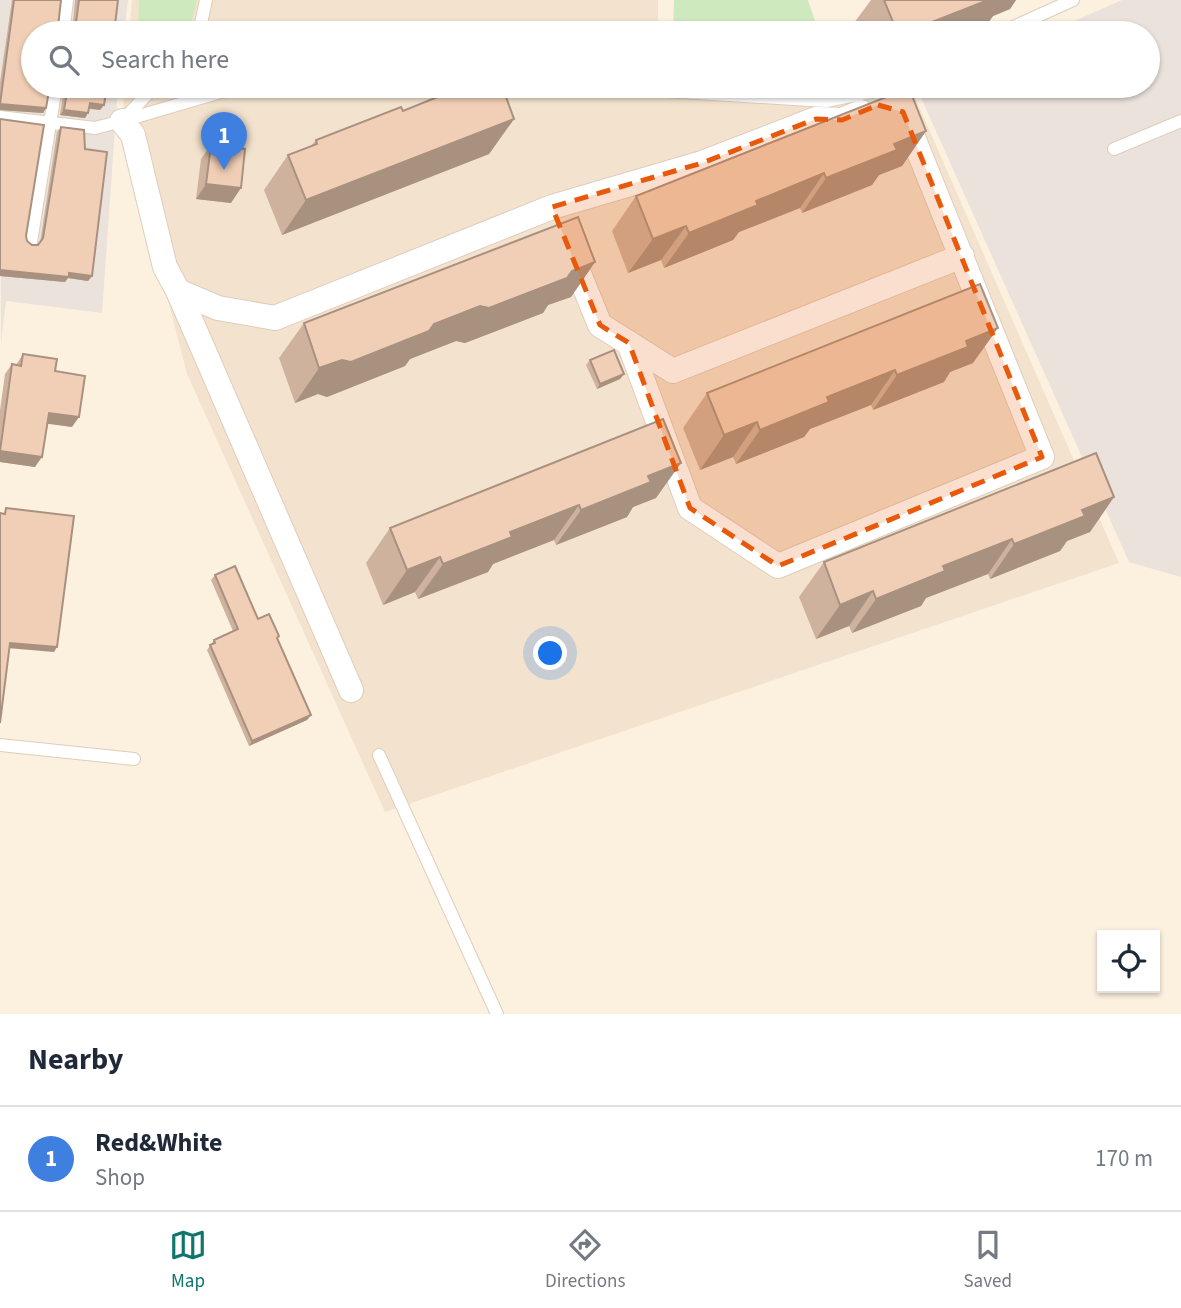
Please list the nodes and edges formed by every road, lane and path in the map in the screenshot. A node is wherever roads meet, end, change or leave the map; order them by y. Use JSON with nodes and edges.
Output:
{"nodes":[{"id":1,"x":67,"y":0,"type":"edge"},
{"id":2,"x":206,"y":0,"type":"edge"},
{"id":3,"x":1073,"y":0,"type":"edge"},
{"id":4,"x":64,"y":21,"type":"edge"},
{"id":5,"x":202,"y":21,"type":"edge"},
{"id":6,"x":1027,"y":21,"type":"edge"},
{"id":7,"x":54,"y":98,"type":"edge"},
{"id":8,"x":144,"y":98,"type":"edge"},
{"id":9,"x":201,"y":98,"type":"edge"},
{"id":10,"x":792,"y":98,"type":"edge"},
{"id":11,"x":837,"y":98,"type":"edge"},
{"id":12,"x":0,"y":117,"type":"edge"},
{"id":13,"x":122,"y":121,"type":"junction"},
{"id":14,"x":1181,"y":121,"type":"edge"},
{"id":15,"x":51,"y":122,"type":"junction"},
{"id":16,"x":1114,"y":149,"type":"dead end"},
{"id":17,"x":552,"y":207,"type":"junction"},
{"id":18,"x":31,"y":242,"type":"edge"},
{"id":19,"x":962,"y":256,"type":"junction"},
{"id":20,"x":178,"y":290,"type":"junction"},
{"id":21,"x":629,"y":343,"type":"junction"},
{"id":22,"x":351,"y":690,"type":"dead end"},
{"id":23,"x":0,"y":745,"type":"edge"},
{"id":24,"x":379,"y":755,"type":"dead end"},
{"id":25,"x":134,"y":759,"type":"dead end"},
{"id":26,"x":497,"y":1014,"type":"edge"}],
"edges":[{"from":1,"to":4,"type":"lane"},
{"from":2,"to":5,"type":"lane"},
{"from":3,"to":6,"type":"lane"},
{"from":7,"to":15,"type":"lane"},
{"from":8,"to":13,"type":"lane"},
{"from":9,"to":13,"type":"lane"},
{"from":10,"to":11,"type":"lane"},
{"from":12,"to":15,"type":"lane"},
{"from":13,"to":15,"type":"lane"},
{"from":13,"to":20,"type":"street"},
{"from":14,"to":16,"type":"lane"},
{"from":15,"to":18,"type":"lane"},
{"from":17,"to":19,"type":"street"},
{"from":17,"to":20,"type":"street"},
{"from":17,"to":21,"type":"street"},
{"from":19,"to":21,"type":"street"},
{"from":19,"to":21,"type":"street"},
{"from":20,"to":22,"type":"street"},
{"from":23,"to":25,"type":"lane"},
{"from":24,"to":26,"type":"lane"}]}
